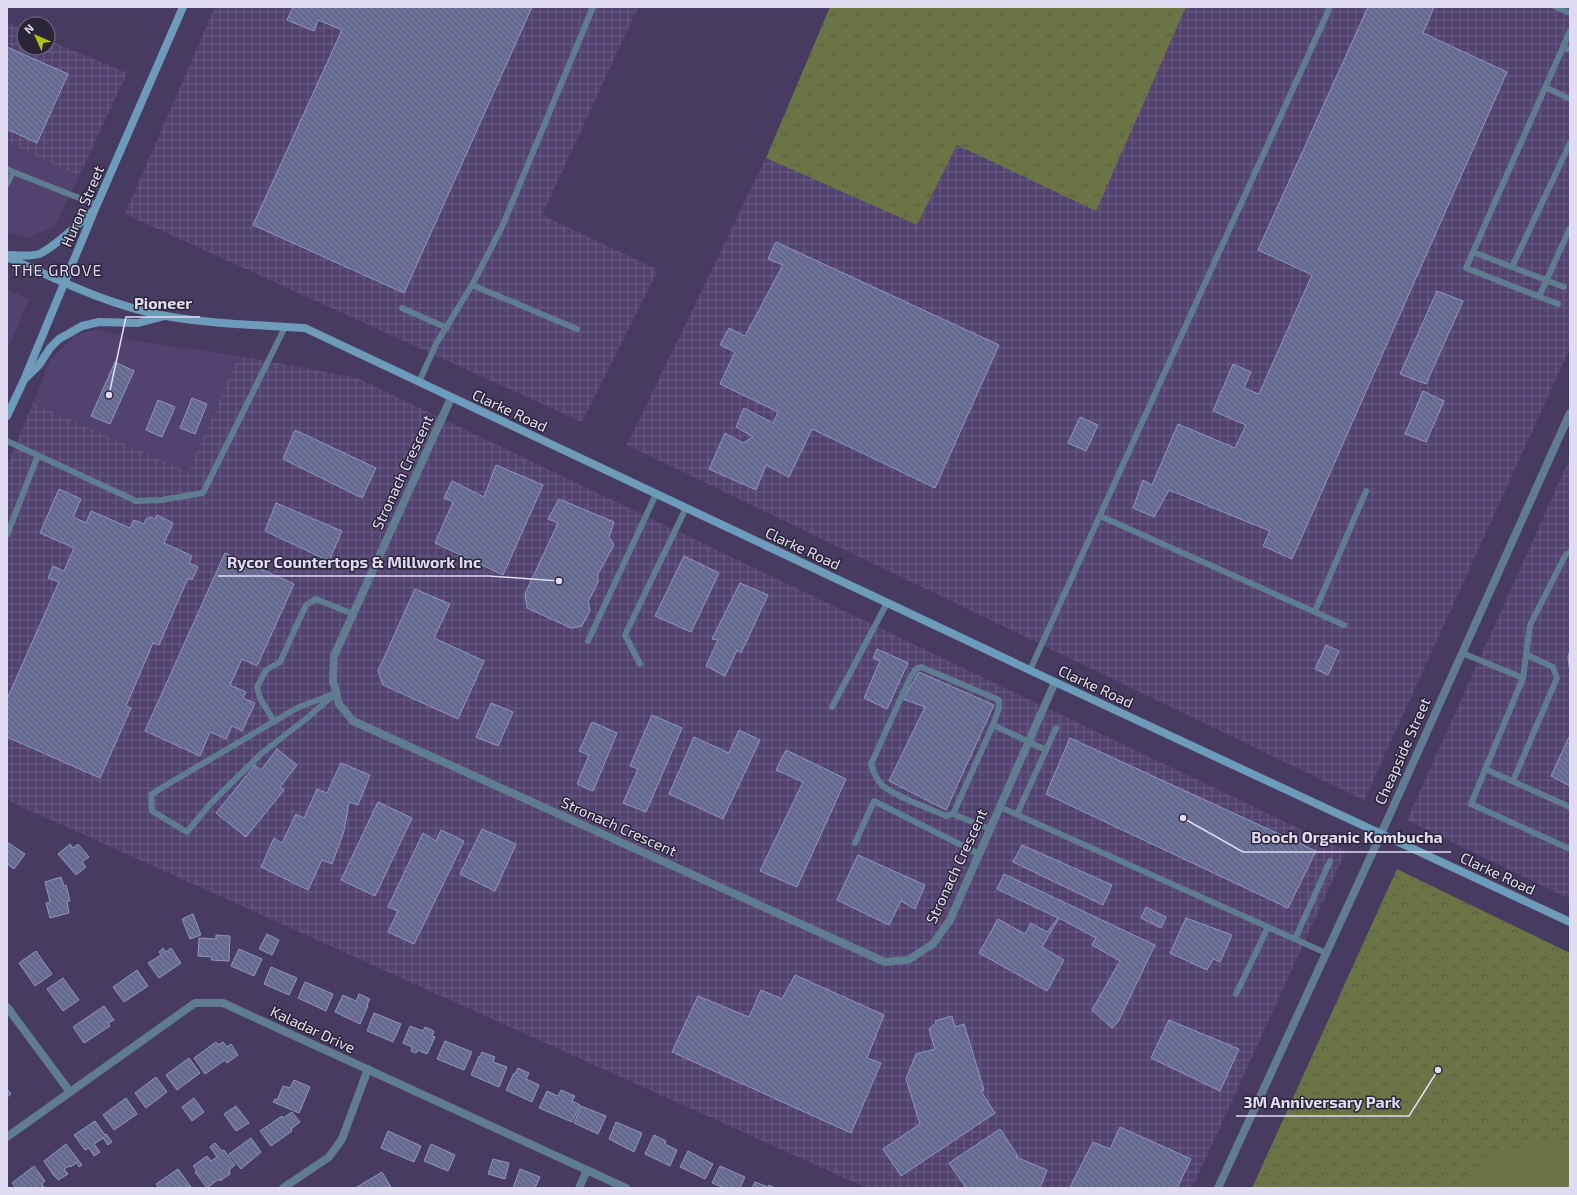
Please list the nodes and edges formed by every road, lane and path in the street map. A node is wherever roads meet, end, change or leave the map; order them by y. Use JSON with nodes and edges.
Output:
{"nodes":[{"id":1,"x":183,"y":7,"type":"edge"},
{"id":2,"x":593,"y":7,"type":"edge"},
{"id":3,"x":1330,"y":7,"type":"edge"},
{"id":4,"x":1556,"y":7,"type":"edge"},
{"id":5,"x":1570,"y":13,"type":"edge"},
{"id":6,"x":1570,"y":31,"type":"edge"},
{"id":7,"x":1563,"y":47,"type":"junction"},
{"id":8,"x":1570,"y":50,"type":"edge"},
{"id":9,"x":1545,"y":87,"type":"junction"},
{"id":10,"x":1570,"y":99,"type":"edge"},
{"id":11,"x":1570,"y":143,"type":"edge"},
{"id":12,"x":10,"y":170,"type":"edge"},
{"id":13,"x":7,"y":184,"type":"edge"},
{"id":14,"x":96,"y":207,"type":"junction"},
{"id":15,"x":1570,"y":228,"type":"edge"},
{"id":16,"x":1473,"y":252,"type":"junction"},
{"id":17,"x":7,"y":256,"type":"edge"},
{"id":18,"x":1512,"y":267,"type":"junction"},
{"id":19,"x":1546,"y":280,"type":"junction"},
{"id":20,"x":65,"y":283,"type":"junction"},
{"id":21,"x":472,"y":285,"type":"junction"},
{"id":22,"x":1564,"y":287,"type":"dead end"},
{"id":23,"x":1539,"y":297,"type":"junction"},
{"id":24,"x":1558,"y":304,"type":"dead end"},
{"id":25,"x":402,"y":308,"type":"dead end"},
{"id":26,"x":166,"y":316,"type":"junction"},
{"id":27,"x":285,"y":327,"type":"junction"},
{"id":28,"x":447,"y":328,"type":"junction"},
{"id":29,"x":577,"y":329,"type":"dead end"},
{"id":30,"x":24,"y":380,"type":"junction"},
{"id":31,"x":418,"y":382,"type":"junction"},
{"id":32,"x":451,"y":398,"type":"junction"},
{"id":33,"x":1570,"y":413,"type":"edge"},
{"id":34,"x":7,"y":416,"type":"edge"},
{"id":35,"x":7,"y":441,"type":"edge"},
{"id":36,"x":38,"y":455,"type":"junction"},
{"id":37,"x":1366,"y":491,"type":"dead end"},
{"id":38,"x":656,"y":494,"type":"junction"},
{"id":39,"x":686,"y":508,"type":"junction"},
{"id":40,"x":1100,"y":516,"type":"junction"},
{"id":41,"x":7,"y":535,"type":"edge"},
{"id":42,"x":1570,"y":552,"type":"edge"},
{"id":43,"x":887,"y":603,"type":"junction"},
{"id":44,"x":1315,"y":611,"type":"junction"},
{"id":45,"x":353,"y":614,"type":"junction"},
{"id":46,"x":1344,"y":625,"type":"dead end"},
{"id":47,"x":588,"y":641,"type":"dead end"},
{"id":48,"x":1462,"y":653,"type":"junction"},
{"id":49,"x":1527,"y":655,"type":"junction"},
{"id":50,"x":640,"y":664,"type":"dead end"},
{"id":51,"x":1030,"y":670,"type":"junction"},
{"id":52,"x":1523,"y":678,"type":"junction"},
{"id":53,"x":1055,"y":682,"type":"junction"},
{"id":54,"x":336,"y":693,"type":"junction"},
{"id":55,"x":832,"y":707,"type":"dead end"},
{"id":56,"x":274,"y":721,"type":"junction"},
{"id":57,"x":993,"y":725,"type":"junction"},
{"id":58,"x":1056,"y":728,"type":"dead end"},
{"id":59,"x":1028,"y":742,"type":"junction"},
{"id":60,"x":1046,"y":750,"type":"junction"},
{"id":61,"x":1485,"y":769,"type":"junction"},
{"id":62,"x":1513,"y":781,"type":"junction"},
{"id":63,"x":1000,"y":807,"type":"junction"},
{"id":64,"x":1570,"y":807,"type":"edge"},
{"id":65,"x":953,"y":814,"type":"junction"},
{"id":66,"x":1017,"y":814,"type":"junction"},
{"id":67,"x":990,"y":829,"type":"junction"},
{"id":68,"x":1381,"y":834,"type":"junction"},
{"id":69,"x":855,"y":843,"type":"dead end"},
{"id":70,"x":1570,"y":850,"type":"edge"},
{"id":71,"x":979,"y":854,"type":"junction"},
{"id":72,"x":1330,"y":861,"type":"dead end"},
{"id":73,"x":1570,"y":922,"type":"edge"},
{"id":74,"x":1268,"y":926,"type":"junction"},
{"id":75,"x":1295,"y":939,"type":"junction"},
{"id":76,"x":1326,"y":953,"type":"junction"},
{"id":77,"x":1236,"y":994,"type":"dead end"},
{"id":78,"x":7,"y":1007,"type":"edge"},
{"id":79,"x":368,"y":1069,"type":"junction"},
{"id":80,"x":70,"y":1092,"type":"junction"},
{"id":81,"x":7,"y":1137,"type":"edge"},
{"id":82,"x":587,"y":1170,"type":"junction"},
{"id":83,"x":283,"y":1188,"type":"edge"},
{"id":84,"x":579,"y":1188,"type":"edge"},
{"id":85,"x":626,"y":1188,"type":"edge"},
{"id":86,"x":1218,"y":1188,"type":"edge"}],
"edges":[{"from":1,"to":14,"type":"main road","name":"Huron Street"},
{"from":2,"to":21,"type":"lane"},
{"from":3,"to":40,"type":"lane"},
{"from":4,"to":5,"type":"lane"},
{"from":6,"to":7,"type":"lane"},
{"from":7,"to":8,"type":"lane"},
{"from":7,"to":9,"type":"lane"},
{"from":9,"to":10,"type":"lane"},
{"from":9,"to":16,"type":"lane"},
{"from":11,"to":18,"type":"lane"},
{"from":12,"to":13,"type":"lane"},
{"from":12,"to":14,"type":"lane"},
{"from":14,"to":17,"type":"main road"},
{"from":14,"to":20,"type":"main road","name":"Huron Street"},
{"from":15,"to":19,"type":"lane"},
{"from":16,"to":18,"type":"lane"},
{"from":16,"to":23,"type":"lane"},
{"from":17,"to":20,"type":"main road","name":"Clarke Road"},
{"from":18,"to":19,"type":"lane"},
{"from":19,"to":22,"type":"lane"},
{"from":19,"to":23,"type":"lane"},
{"from":20,"to":26,"type":"main road","name":"Clarke Road"},
{"from":20,"to":30,"type":"main road","name":"Huron Street"},
{"from":21,"to":28,"type":"lane"},
{"from":21,"to":29,"type":"lane"},
{"from":23,"to":24,"type":"lane"},
{"from":25,"to":28,"type":"lane"},
{"from":26,"to":27,"type":"main road","name":"Clarke Road"},
{"from":26,"to":30,"type":"main road"},
{"from":27,"to":31,"type":"main road","name":"Clarke Road"},
{"from":27,"to":36,"type":"lane"},
{"from":28,"to":31,"type":"lane"},
{"from":30,"to":34,"type":"main road","name":"Huron Street"},
{"from":31,"to":32,"type":"main road","name":"Clarke Road"},
{"from":32,"to":38,"type":"main road","name":"Clarke Road"},
{"from":32,"to":45,"type":"street","name":"Stronach Crescent"},
{"from":33,"to":48,"type":"street","name":"Cheapside Street"},
{"from":35,"to":36,"type":"lane"},
{"from":36,"to":41,"type":"lane"},
{"from":37,"to":44,"type":"lane"},
{"from":38,"to":39,"type":"main road","name":"Clarke Road"},
{"from":38,"to":47,"type":"lane"},
{"from":39,"to":43,"type":"main road","name":"Clarke Road"},
{"from":39,"to":50,"type":"lane"},
{"from":40,"to":44,"type":"lane"},
{"from":40,"to":51,"type":"lane"},
{"from":42,"to":49,"type":"lane"},
{"from":43,"to":51,"type":"main road","name":"Clarke Road"},
{"from":43,"to":55,"type":"lane"},
{"from":44,"to":46,"type":"lane"},
{"from":45,"to":54,"type":"street","name":"Stronach Crescent"},
{"from":45,"to":56,"type":"lane"},
{"from":48,"to":52,"type":"lane"},
{"from":48,"to":68,"type":"street","name":"Cheapside Street"},
{"from":49,"to":52,"type":"lane"},
{"from":49,"to":62,"type":"lane"},
{"from":51,"to":53,"type":"main road","name":"Clarke Road"},
{"from":52,"to":61,"type":"lane"},
{"from":53,"to":59,"type":"street","name":"Stronach Crescent"},
{"from":53,"to":68,"type":"main road","name":"Clarke Road"},
{"from":54,"to":56,"type":"lane"},
{"from":54,"to":56,"type":"lane"},
{"from":54,"to":71,"type":"street","name":"Stronach Crescent"},
{"from":57,"to":59,"type":"lane"},
{"from":57,"to":65,"type":"lane"},
{"from":57,"to":65,"type":"lane"},
{"from":58,"to":60,"type":"lane"},
{"from":59,"to":60,"type":"lane"},
{"from":59,"to":63,"type":"street","name":"Stronach Crescent"},
{"from":60,"to":66,"type":"lane"},
{"from":61,"to":62,"type":"lane"},
{"from":61,"to":70,"type":"lane"},
{"from":62,"to":64,"type":"lane"},
{"from":63,"to":66,"type":"lane"},
{"from":63,"to":67,"type":"street","name":"Stronach Crescent"},
{"from":65,"to":67,"type":"lane"},
{"from":66,"to":74,"type":"lane"},
{"from":67,"to":71,"type":"street","name":"Stronach Crescent"},
{"from":68,"to":73,"type":"main road","name":"Clarke Road"},
{"from":68,"to":76,"type":"street","name":"Cheapside Street"},
{"from":69,"to":71,"type":"lane"},
{"from":72,"to":75,"type":"lane"},
{"from":74,"to":75,"type":"lane"},
{"from":74,"to":77,"type":"lane"},
{"from":75,"to":76,"type":"lane"},
{"from":76,"to":86,"type":"street","name":"Cheapside Street"},
{"from":78,"to":80,"type":"street"},
{"from":79,"to":80,"type":"street","name":"Kaladar Drive"},
{"from":79,"to":82,"type":"street","name":"Kaladar Drive"},
{"from":79,"to":83,"type":"street"},
{"from":80,"to":81,"type":"street","name":"Kaladar Drive"},
{"from":82,"to":84,"type":"street"},
{"from":82,"to":85,"type":"street","name":"Kaladar Drive"}]}
